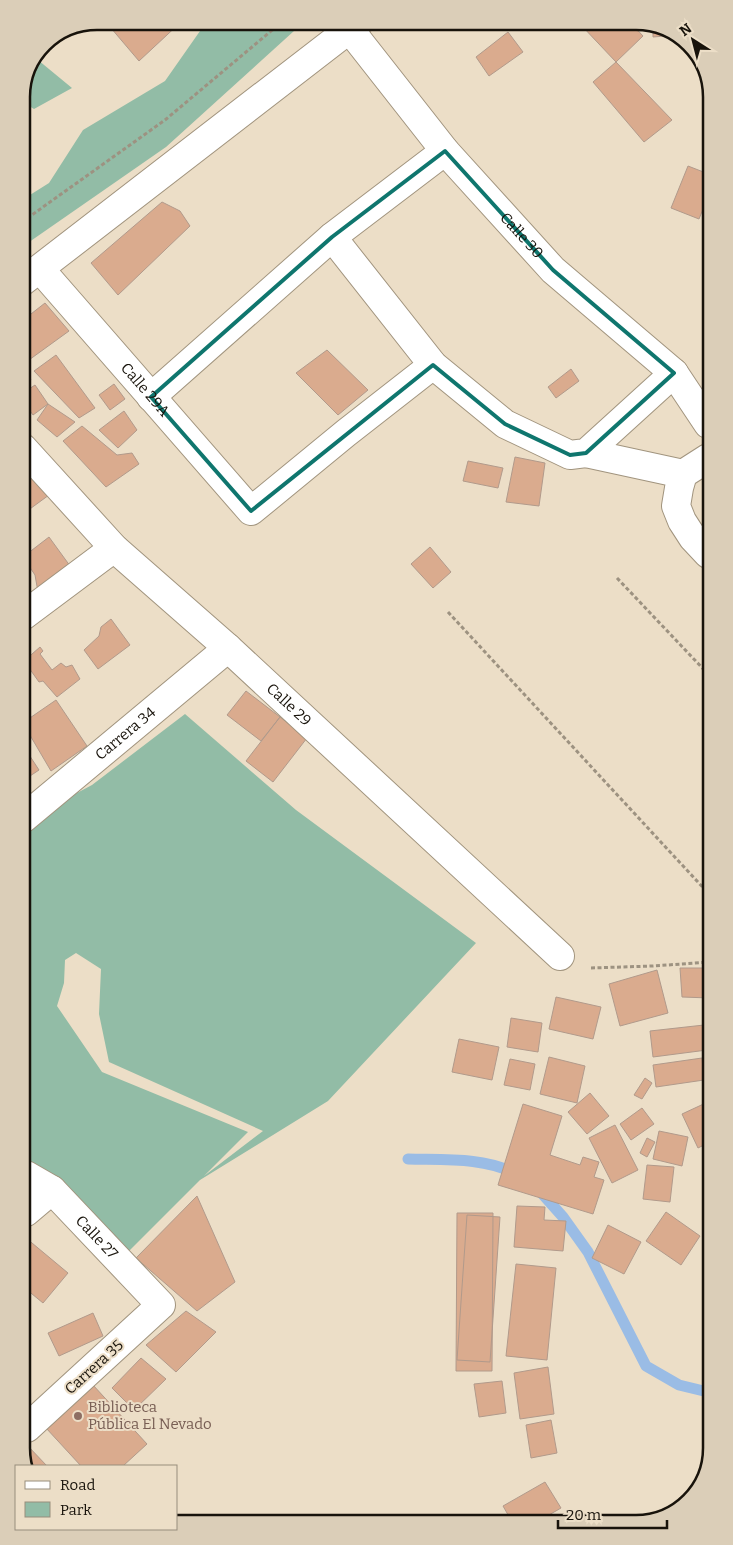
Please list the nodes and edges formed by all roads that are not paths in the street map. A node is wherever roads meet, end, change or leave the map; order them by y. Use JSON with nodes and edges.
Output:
{"nodes":[{"id":1,"x":350,"y":30,"type":"edge"},
{"id":2,"x":358,"y":30,"type":"edge"},
{"id":3,"x":445,"y":151,"type":"junction"},
{"id":4,"x":332,"y":238,"type":"junction"},
{"id":5,"x":31,"y":275,"type":"edge"},
{"id":6,"x":433,"y":365,"type":"junction"},
{"id":7,"x":674,"y":373,"type":"junction"},
{"id":8,"x":151,"y":397,"type":"junction"},
{"id":9,"x":703,"y":416,"type":"edge"},
{"id":10,"x":586,"y":453,"type":"junction"},
{"id":11,"x":30,"y":460,"type":"edge"},
{"id":12,"x":703,"y":461,"type":"edge"},
{"id":13,"x":683,"y":474,"type":"junction"},
{"id":14,"x":114,"y":548,"type":"junction"},
{"id":15,"x":703,"y":549,"type":"edge"},
{"id":16,"x":30,"y":611,"type":"edge"},
{"id":17,"x":228,"y":648,"type":"junction"},
{"id":18,"x":30,"y":813,"type":"edge"},
{"id":19,"x":560,"y":956,"type":"road end"},
{"id":20,"x":30,"y":1177,"type":"edge"},
{"id":21,"x":52,"y":1190,"type":"junction"},
{"id":22,"x":30,"y":1209,"type":"edge"},
{"id":23,"x":161,"y":1305,"type":"joint"},
{"id":24,"x":30,"y":1425,"type":"edge"}],
"edges":[{"from":1,"to":5,"type":"street"},
{"from":2,"to":3,"type":"street","name":"Calle 30"},
{"from":3,"to":4,"type":"street"},
{"from":3,"to":7,"type":"street","name":"Calle 30"},
{"from":4,"to":6,"type":"street"},
{"from":4,"to":8,"type":"street"},
{"from":5,"to":8,"type":"street","name":"Calle 29A"},
{"from":6,"to":8,"type":"street","name":"Calle 29A"},
{"from":6,"to":10,"type":"street"},
{"from":7,"to":9,"type":"street","name":"Calle 30"},
{"from":7,"to":10,"type":"street"},
{"from":10,"to":13,"type":"street"},
{"from":11,"to":14,"type":"street","name":"Calle 29"},
{"from":12,"to":13,"type":"street"},
{"from":13,"to":15,"type":"street"},
{"from":14,"to":16,"type":"street"},
{"from":14,"to":17,"type":"street","name":"Calle 29"},
{"from":17,"to":18,"type":"street","name":"Carrera 34"},
{"from":17,"to":19,"type":"street","name":"Calle 29"},
{"from":20,"to":21,"type":"street","name":"Calle 27"},
{"from":21,"to":22,"type":"street"},
{"from":21,"to":23,"type":"street","name":"Calle 27"},
{"from":23,"to":24,"type":"street","name":"Carrera 35"}]}
